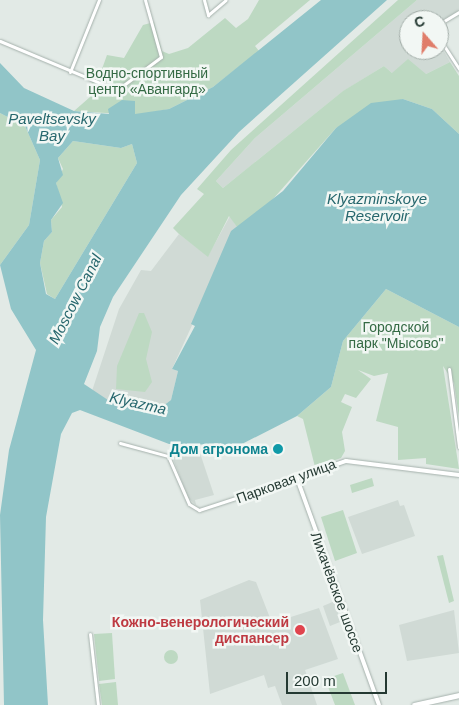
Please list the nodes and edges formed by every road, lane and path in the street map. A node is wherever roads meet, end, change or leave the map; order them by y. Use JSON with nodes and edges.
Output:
{"nodes":[{"id":1,"x":99,"y":0,"type":"edge"},
{"id":2,"x":145,"y":0,"type":"edge"},
{"id":3,"x":204,"y":0,"type":"edge"},
{"id":4,"x":226,"y":0,"type":"edge"},
{"id":5,"x":0,"y":41,"type":"edge"},
{"id":6,"x":449,"y":54,"type":"edge"},
{"id":7,"x":459,"y":69,"type":"edge"},
{"id":8,"x":70,"y":72,"type":"junction"},
{"id":9,"x":449,"y":369,"type":"dead end"},
{"id":10,"x":120,"y":443,"type":"dead end"},
{"id":11,"x":459,"y":447,"type":"edge"},
{"id":12,"x":459,"y":474,"type":"edge"},
{"id":13,"x":297,"y":478,"type":"junction"},
{"id":14,"x":90,"y":634,"type":"dead end"},
{"id":15,"x":459,"y":695,"type":"edge"},
{"id":16,"x":429,"y":703,"type":"edge"},
{"id":17,"x":98,"y":705,"type":"edge"},
{"id":18,"x":379,"y":705,"type":"edge"},
{"id":19,"x":414,"y":705,"type":"edge"}],
"edges":[{"from":1,"to":8,"type":"street"},
{"from":2,"to":8,"type":"street"},
{"from":3,"to":4,"type":"street"},
{"from":5,"to":8,"type":"street"},
{"from":6,"to":7,"type":"street"},
{"from":9,"to":11,"type":"street"},
{"from":10,"to":13,"type":"street","name":"Парковая улица"},
{"from":12,"to":13,"type":"street","name":"Парковая улица"},
{"from":13,"to":18,"type":"street","name":"Лихачёвское шоссе"},
{"from":14,"to":17,"type":"street"},
{"from":15,"to":16,"type":"main road"},
{"from":16,"to":19,"type":"main road"}]}
